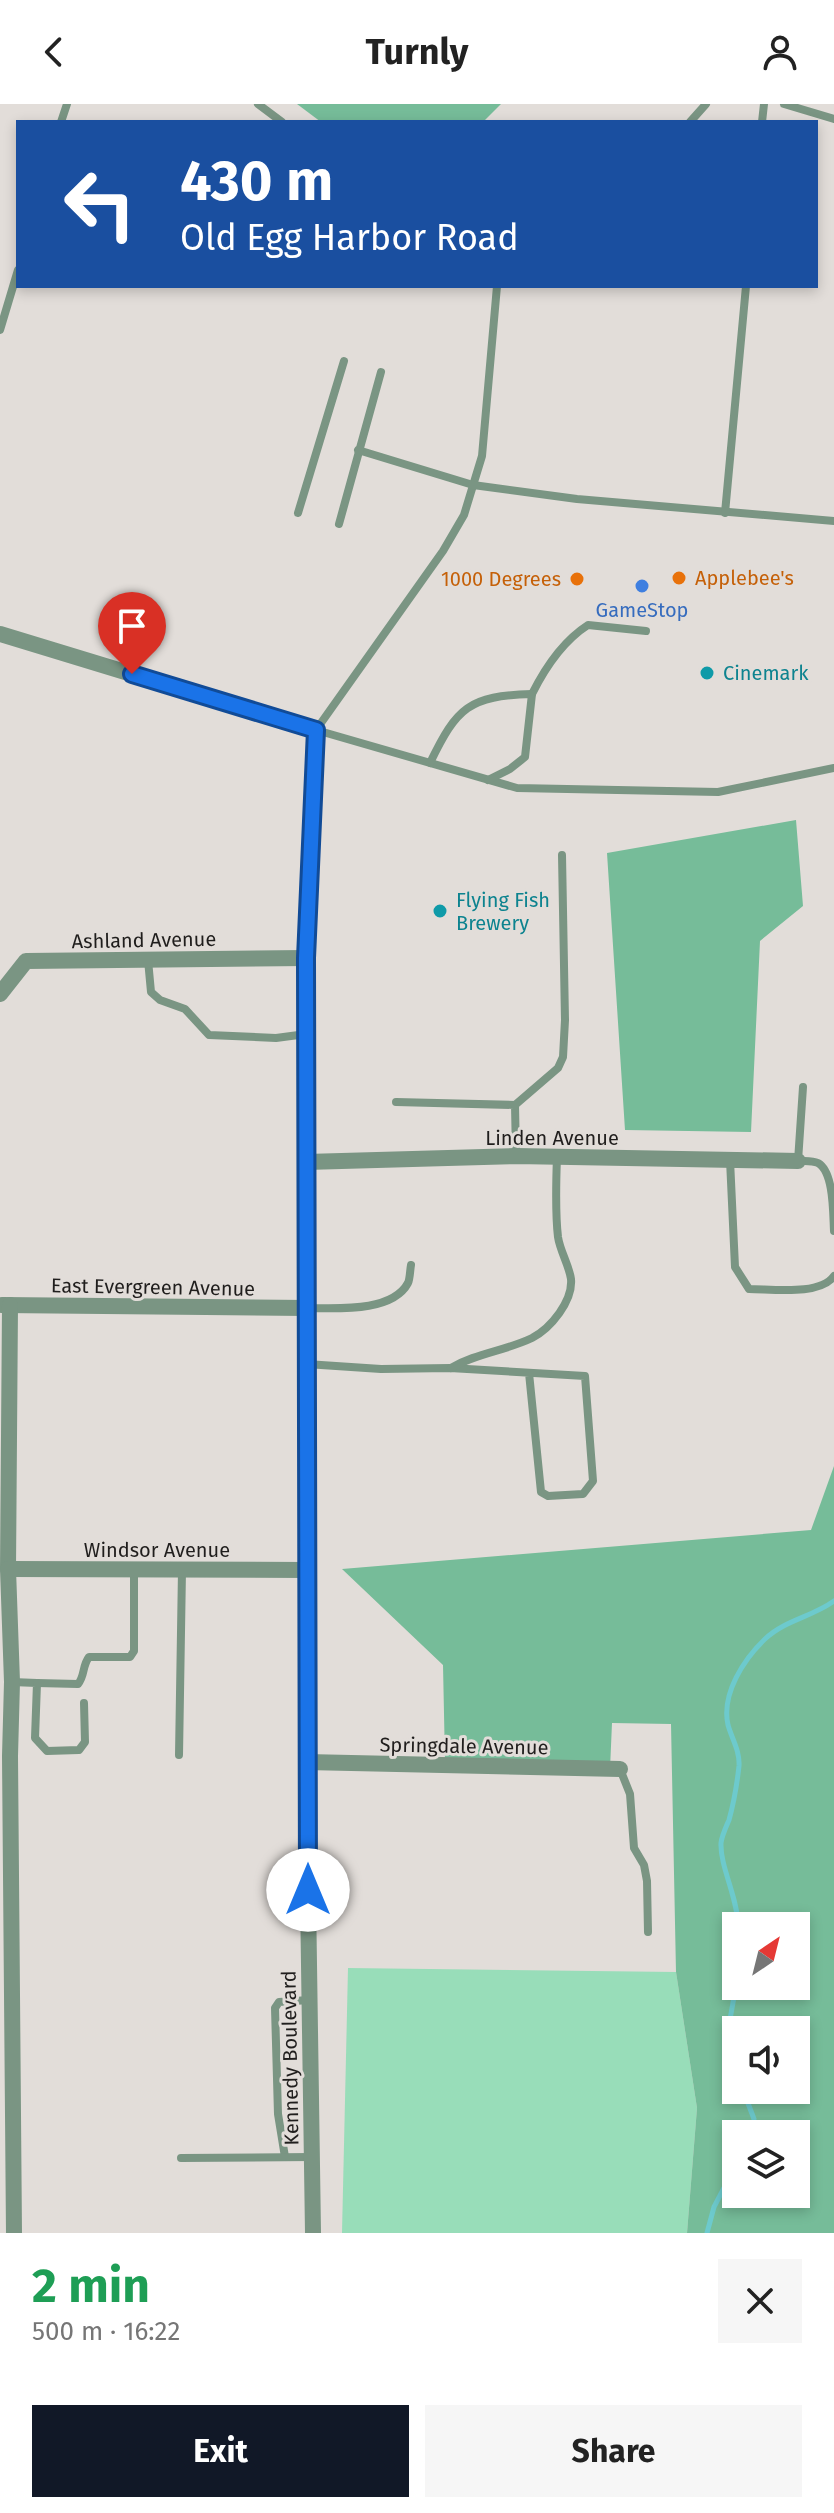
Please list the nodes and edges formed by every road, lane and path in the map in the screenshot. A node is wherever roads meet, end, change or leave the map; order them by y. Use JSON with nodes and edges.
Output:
{"nodes":[{"id":1,"x":258,"y":104,"type":"edge"},
{"id":2,"x":706,"y":104,"type":"edge"},
{"id":3,"x":784,"y":104,"type":"edge"},
{"id":4,"x":834,"y":119,"type":"edge"},
{"id":5,"x":279,"y":120,"type":"edge"},
{"id":6,"x":692,"y":120,"type":"edge"},
{"id":7,"x":16,"y":277,"type":"edge"},
{"id":8,"x":497,"y":288,"type":"edge"},
{"id":9,"x":746,"y":288,"type":"edge"},
{"id":10,"x":0,"y":330,"type":"edge"},
{"id":11,"x":344,"y":361,"type":"dead end"},
{"id":12,"x":381,"y":372,"type":"dead end"},
{"id":13,"x":358,"y":450,"type":"junction"},
{"id":14,"x":473,"y":485,"type":"junction"},
{"id":15,"x":298,"y":513,"type":"dead end"},
{"id":16,"x":725,"y":513,"type":"junction"},
{"id":17,"x":834,"y":521,"type":"edge"},
{"id":18,"x":339,"y":524,"type":"dead end"},
{"id":19,"x":646,"y":631,"type":"dead end"},
{"id":20,"x":0,"y":634,"type":"edge"},
{"id":21,"x":532,"y":694,"type":"junction"},
{"id":22,"x":316,"y":730,"type":"junction"},
{"id":23,"x":430,"y":763,"type":"junction"},
{"id":24,"x":834,"y":768,"type":"edge"},
{"id":25,"x":488,"y":780,"type":"junction"},
{"id":26,"x":562,"y":855,"type":"dead end"},
{"id":27,"x":306,"y":958,"type":"junction"},
{"id":28,"x":148,"y":960,"type":"junction"},
{"id":29,"x":0,"y":994,"type":"edge"},
{"id":30,"x":306,"y":1034,"type":"junction"},
{"id":31,"x":803,"y":1087,"type":"dead end"},
{"id":32,"x":396,"y":1102,"type":"dead end"},
{"id":33,"x":515,"y":1105,"type":"junction"},
{"id":34,"x":516,"y":1156,"type":"junction"},
{"id":35,"x":557,"y":1157,"type":"junction"},
{"id":36,"x":730,"y":1160,"type":"junction"},
{"id":37,"x":798,"y":1161,"type":"junction"},
{"id":38,"x":306,"y":1162,"type":"junction"},
{"id":39,"x":834,"y":1231,"type":"edge"},
{"id":40,"x":411,"y":1265,"type":"dead end"},
{"id":41,"x":834,"y":1276,"type":"edge"},
{"id":42,"x":5,"y":1305,"type":"edge"},
{"id":43,"x":306,"y":1308,"type":"junction"},
{"id":44,"x":306,"y":1364,"type":"junction"},
{"id":45,"x":450,"y":1368,"type":"junction"},
{"id":46,"x":529,"y":1373,"type":"junction"},
{"id":47,"x":8,"y":1569,"type":"junction"},
{"id":48,"x":134,"y":1569,"type":"junction"},
{"id":49,"x":182,"y":1570,"type":"junction"},
{"id":50,"x":306,"y":1570,"type":"junction"},
{"id":51,"x":12,"y":1682,"type":"junction"},
{"id":52,"x":37,"y":1683,"type":"junction"},
{"id":53,"x":84,"y":1703,"type":"dead end"},
{"id":54,"x":179,"y":1755,"type":"dead end"},
{"id":55,"x":306,"y":1762,"type":"junction"},
{"id":56,"x":620,"y":1769,"type":"joint"},
{"id":57,"x":648,"y":1932,"type":"dead end"},
{"id":58,"x":309,"y":2000,"type":"junction"},
{"id":59,"x":6,"y":2055,"type":"edge"},
{"id":60,"x":6,"y":2143,"type":"edge"},
{"id":61,"x":285,"y":2157,"type":"junction"},
{"id":62,"x":312,"y":2157,"type":"junction"},
{"id":63,"x":181,"y":2158,"type":"dead end"},
{"id":64,"x":14,"y":2233,"type":"edge"},
{"id":65,"x":313,"y":2233,"type":"edge"}],
"edges":[{"from":1,"to":5,"type":"lane"},
{"from":2,"to":6,"type":"lane"},
{"from":3,"to":4,"type":"lane"},
{"from":7,"to":10,"type":"lane"},
{"from":8,"to":14,"type":"lane"},
{"from":9,"to":16,"type":"lane"},
{"from":11,"to":15,"type":"lane"},
{"from":12,"to":13,"type":"lane"},
{"from":13,"to":14,"type":"lane"},
{"from":13,"to":18,"type":"lane"},
{"from":14,"to":16,"type":"lane"},
{"from":14,"to":22,"type":"lane"},
{"from":16,"to":17,"type":"lane"},
{"from":19,"to":21,"type":"lane"},
{"from":20,"to":22,"type":"street"},
{"from":21,"to":23,"type":"lane"},
{"from":21,"to":25,"type":"lane"},
{"from":22,"to":23,"type":"lane"},
{"from":22,"to":27,"type":"street","name":"Kennedy Boulevard"},
{"from":23,"to":25,"type":"lane"},
{"from":24,"to":25,"type":"lane"},
{"from":26,"to":33,"type":"lane"},
{"from":27,"to":28,"type":"street","name":"Ashland Avenue"},
{"from":27,"to":30,"type":"street","name":"Kennedy Boulevard"},
{"from":28,"to":29,"type":"street","name":"Ashland Avenue"},
{"from":28,"to":30,"type":"lane"},
{"from":30,"to":38,"type":"street","name":"Kennedy Boulevard"},
{"from":31,"to":37,"type":"lane"},
{"from":32,"to":33,"type":"lane"},
{"from":33,"to":34,"type":"lane"},
{"from":34,"to":35,"type":"street","name":"Linden Avenue"},
{"from":34,"to":38,"type":"street","name":"Linden Avenue"},
{"from":35,"to":36,"type":"street","name":"Linden Avenue"},
{"from":35,"to":45,"type":"lane"},
{"from":36,"to":37,"type":"street","name":"Linden Avenue"},
{"from":36,"to":41,"type":"lane"},
{"from":37,"to":39,"type":"lane"},
{"from":38,"to":43,"type":"street","name":"Kennedy Boulevard"},
{"from":40,"to":43,"type":"lane"},
{"from":42,"to":43,"type":"street","name":"East Evergreen Avenue"},
{"from":42,"to":47,"type":"street"},
{"from":43,"to":44,"type":"street","name":"Kennedy Boulevard"},
{"from":44,"to":45,"type":"lane"},
{"from":44,"to":50,"type":"street","name":"Kennedy Boulevard"},
{"from":45,"to":46,"type":"lane"},
{"from":46,"to":46,"type":"lane"},
{"from":47,"to":48,"type":"street","name":"Windsor Avenue"},
{"from":47,"to":51,"type":"street"},
{"from":48,"to":49,"type":"street","name":"Windsor Avenue"},
{"from":48,"to":52,"type":"lane"},
{"from":49,"to":50,"type":"street","name":"Windsor Avenue"},
{"from":49,"to":54,"type":"lane"},
{"from":50,"to":55,"type":"street","name":"Kennedy Boulevard"},
{"from":51,"to":52,"type":"lane"},
{"from":51,"to":59,"type":"street"},
{"from":52,"to":53,"type":"lane"},
{"from":55,"to":56,"type":"street","name":"Springdale Avenue"},
{"from":55,"to":58,"type":"street","name":"Kennedy Boulevard"},
{"from":56,"to":57,"type":"lane"},
{"from":58,"to":61,"type":"lane"},
{"from":58,"to":62,"type":"street","name":"Kennedy Boulevard"},
{"from":59,"to":60,"type":"street"},
{"from":60,"to":64,"type":"street"},
{"from":61,"to":62,"type":"lane"},
{"from":61,"to":63,"type":"lane"},
{"from":62,"to":65,"type":"street","name":"Kennedy Boulevard"}]}
